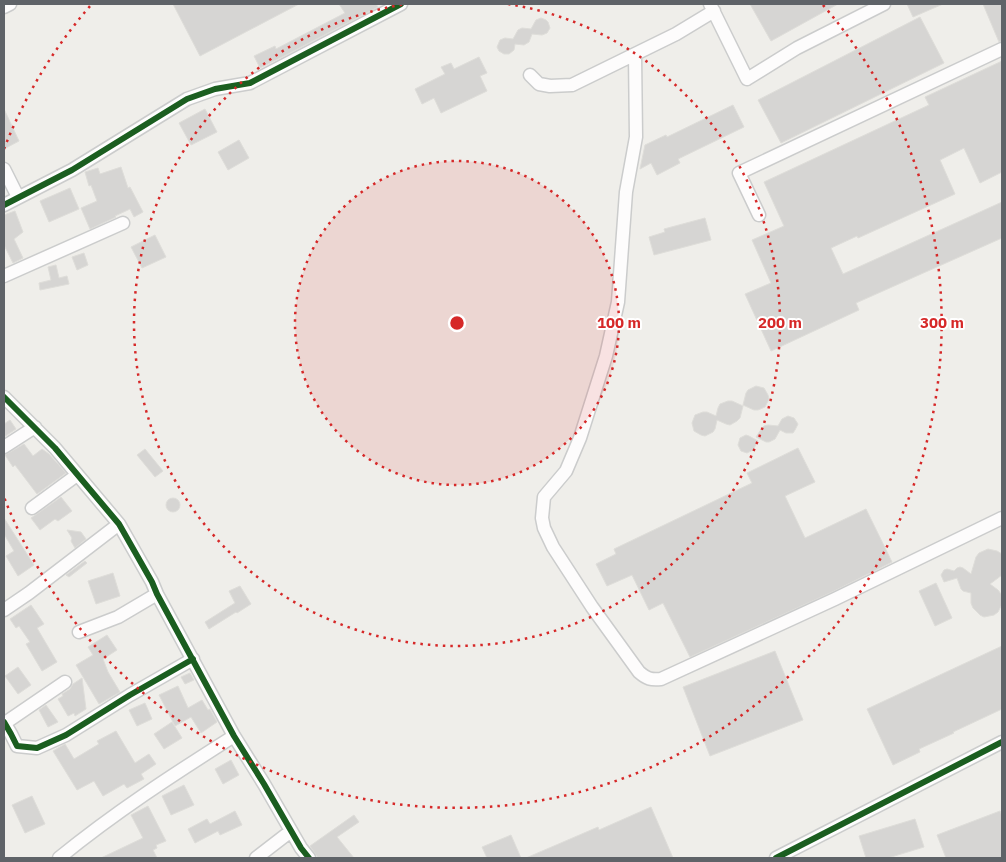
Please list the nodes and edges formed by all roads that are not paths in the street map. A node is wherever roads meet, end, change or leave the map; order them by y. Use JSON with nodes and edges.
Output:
{"nodes":[{"id":1,"x":10,"y":4,"type":"edge"},
{"id":2,"x":402,"y":4,"type":"edge"},
{"id":3,"x":884,"y":4,"type":"edge"},
{"id":4,"x":4,"y":6,"type":"edge"},
{"id":5,"x":712,"y":8,"type":"edge"},
{"id":6,"x":1002,"y":49,"type":"edge"},
{"id":7,"x":635,"y":54,"type":"junction"},
{"id":8,"x":530,"y":75,"type":"dead end"},
{"id":9,"x":4,"y":170,"type":"edge"},
{"id":10,"x":18,"y":197,"type":"junction"},
{"id":11,"x":4,"y":205,"type":"edge"},
{"id":12,"x":759,"y":215,"type":"dead end"},
{"id":13,"x":123,"y":222,"type":"dead end"},
{"id":14,"x":4,"y":276,"type":"edge"},
{"id":15,"x":4,"y":397,"type":"edge"},
{"id":16,"x":35,"y":427,"type":"junction"},
{"id":17,"x":4,"y":447,"type":"edge"},
{"id":18,"x":78,"y":475,"type":"junction"},
{"id":19,"x":32,"y":508,"type":"dead end"},
{"id":20,"x":1002,"y":518,"type":"edge"},
{"id":21,"x":118,"y":524,"type":"junction"},
{"id":22,"x":158,"y":594,"type":"junction"},
{"id":23,"x":4,"y":610,"type":"edge"},
{"id":24,"x":79,"y":632,"type":"dead end"},
{"id":25,"x":193,"y":659,"type":"junction"},
{"id":26,"x":65,"y":682,"type":"dead end"},
{"id":27,"x":4,"y":723,"type":"edge"},
{"id":28,"x":234,"y":736,"type":"junction"},
{"id":29,"x":1002,"y":742,"type":"edge"},
{"id":30,"x":291,"y":831,"type":"junction"},
{"id":31,"x":59,"y":858,"type":"edge"},
{"id":32,"x":256,"y":858,"type":"edge"},
{"id":33,"x":309,"y":858,"type":"edge"},
{"id":34,"x":776,"y":858,"type":"edge"}],
"edges":[{"from":1,"to":4,"type":"street"},
{"from":2,"to":10,"type":"street"},
{"from":3,"to":5,"type":"street"},
{"from":5,"to":7,"type":"street"},
{"from":6,"to":12,"type":"street"},
{"from":7,"to":8,"type":"street"},
{"from":7,"to":20,"type":"street"},
{"from":9,"to":10,"type":"street"},
{"from":10,"to":11,"type":"street"},
{"from":13,"to":14,"type":"street"},
{"from":15,"to":16,"type":"street"},
{"from":16,"to":17,"type":"street"},
{"from":16,"to":18,"type":"street"},
{"from":18,"to":19,"type":"street"},
{"from":18,"to":21,"type":"street"},
{"from":21,"to":22,"type":"street"},
{"from":21,"to":23,"type":"street"},
{"from":22,"to":24,"type":"street"},
{"from":22,"to":25,"type":"street"},
{"from":25,"to":27,"type":"street"},
{"from":25,"to":28,"type":"street"},
{"from":26,"to":27,"type":"street"},
{"from":28,"to":30,"type":"street"},
{"from":28,"to":31,"type":"street"},
{"from":29,"to":34,"type":"street"},
{"from":30,"to":32,"type":"street"},
{"from":30,"to":33,"type":"street"}]}
